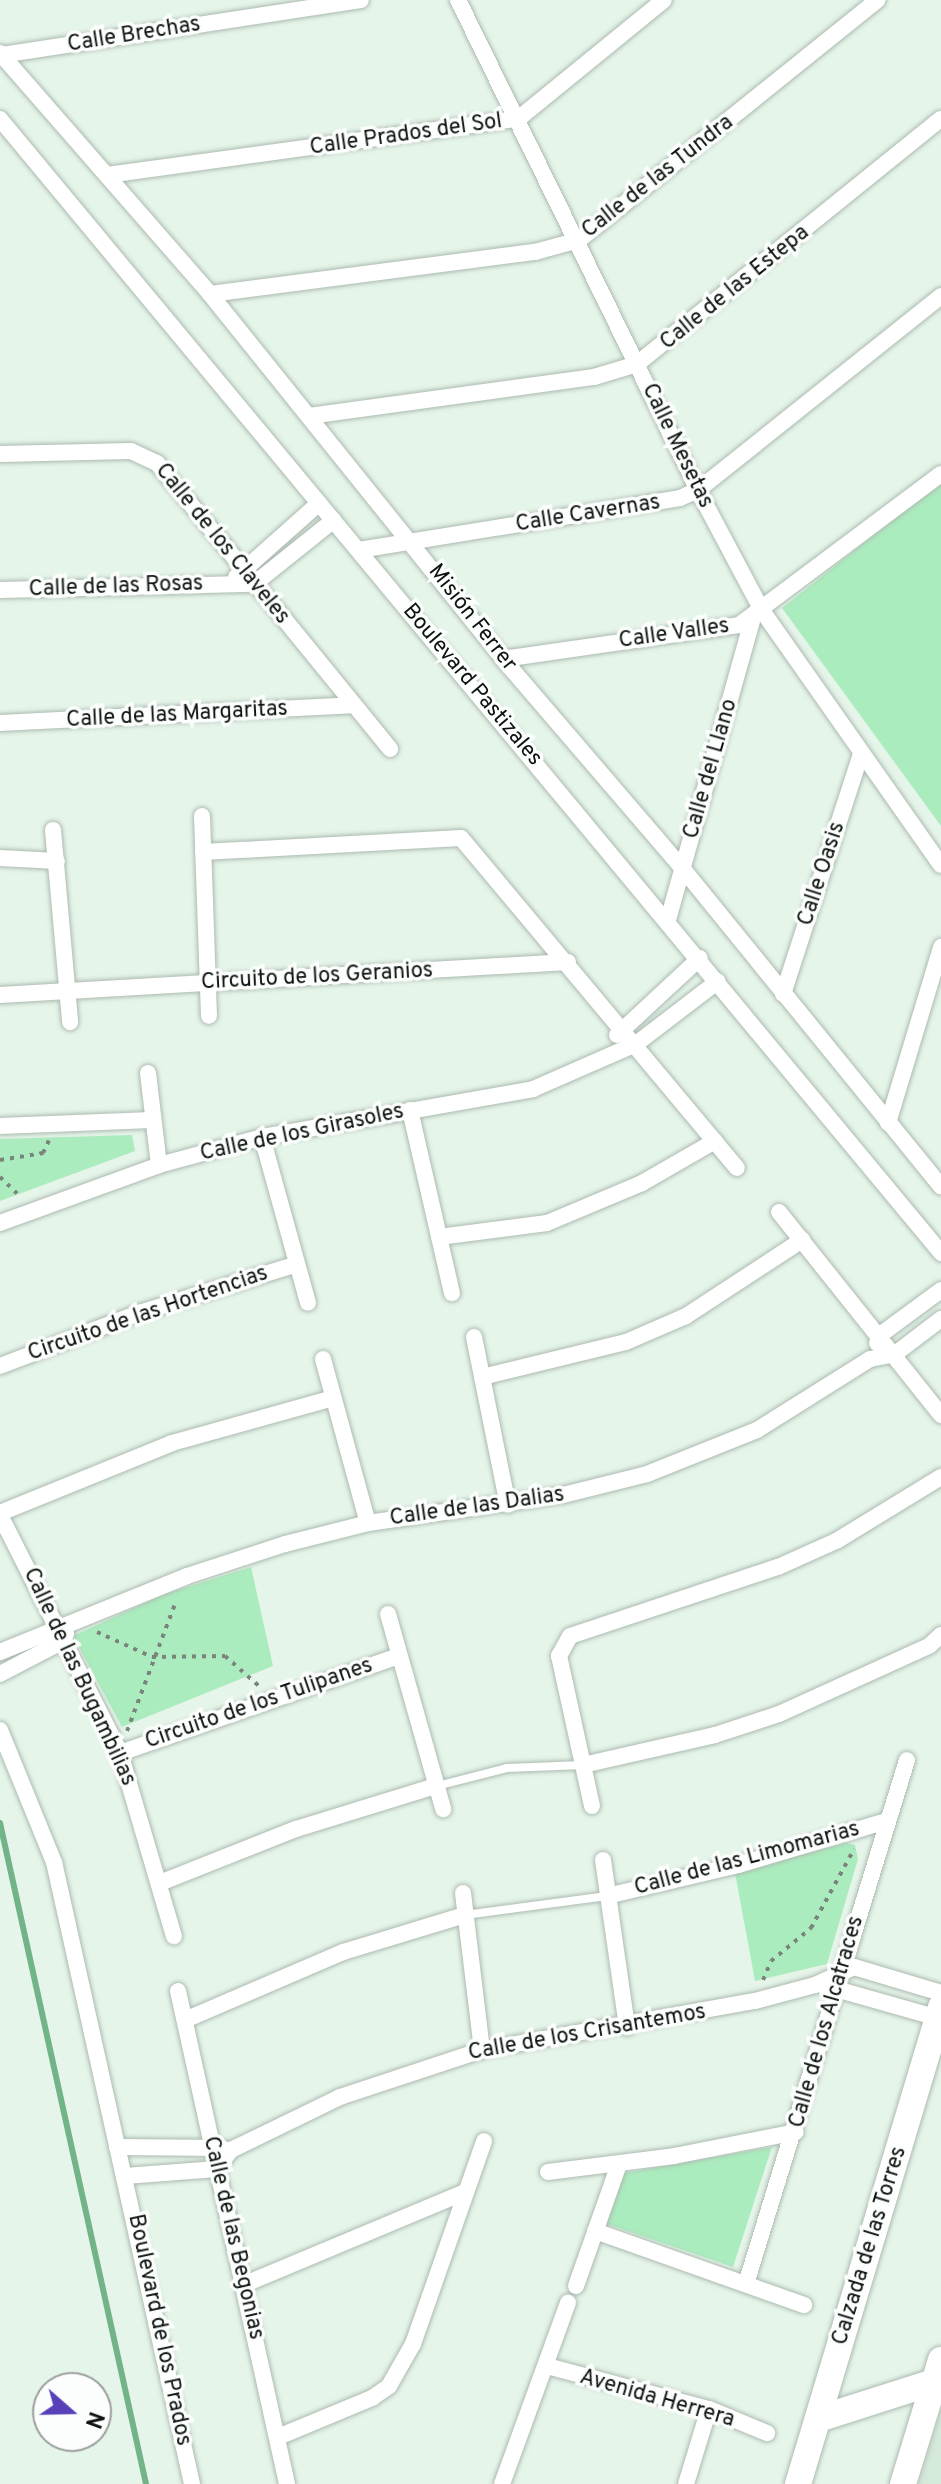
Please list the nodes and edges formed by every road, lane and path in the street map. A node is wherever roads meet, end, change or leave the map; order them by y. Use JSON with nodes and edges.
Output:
{"nodes":[{"id":1,"x":361,"y":0,"type":"edge"},
{"id":2,"x":458,"y":0,"type":"edge"},
{"id":3,"x":664,"y":0,"type":"edge"},
{"id":4,"x":878,"y":0,"type":"edge"},
{"id":5,"x":1,"y":54,"type":"edge"},
{"id":6,"x":0,"y":119,"type":"edge"},
{"id":7,"x":518,"y":119,"type":"junction"},
{"id":8,"x":941,"y":119,"type":"edge"},
{"id":9,"x":107,"y":175,"type":"junction"},
{"id":10,"x":579,"y":240,"type":"junction"},
{"id":11,"x":210,"y":294,"type":"junction"},
{"id":12,"x":941,"y":296,"type":"edge"},
{"id":13,"x":637,"y":364,"type":"junction"},
{"id":14,"x":309,"y":416,"type":"junction"},
{"id":15,"x":0,"y":454,"type":"edge"},
{"id":16,"x":941,"y":474,"type":"edge"},
{"id":17,"x":698,"y":490,"type":"junction"},
{"id":18,"x":319,"y":503,"type":"junction"},
{"id":19,"x":334,"y":520,"type":"junction"},
{"id":20,"x":412,"y":542,"type":"junction"},
{"id":21,"x":359,"y":550,"type":"junction"},
{"id":22,"x":237,"y":576,"type":"junction"},
{"id":23,"x":254,"y":584,"type":"junction"},
{"id":24,"x":0,"y":590,"type":"edge"},
{"id":25,"x":758,"y":615,"type":"junction"},
{"id":26,"x":503,"y":659,"type":"junction"},
{"id":27,"x":353,"y":705,"type":"junction"},
{"id":28,"x":0,"y":723,"type":"edge"},
{"id":29,"x":390,"y":749,"type":"dead end"},
{"id":30,"x":861,"y":754,"type":"junction"},
{"id":31,"x":202,"y":816,"type":"dead end"},
{"id":32,"x":53,"y":830,"type":"dead end"},
{"id":33,"x":203,"y":852,"type":"junction"},
{"id":34,"x":0,"y":858,"type":"edge"},
{"id":35,"x":57,"y":861,"type":"junction"},
{"id":36,"x":941,"y":865,"type":"edge"},
{"id":37,"x":683,"y":869,"type":"junction"},
{"id":38,"x":668,"y":920,"type":"junction"},
{"id":39,"x":941,"y":947,"type":"edge"},
{"id":40,"x":700,"y":958,"type":"junction"},
{"id":41,"x":568,"y":962,"type":"junction"},
{"id":42,"x":718,"y":981,"type":"junction"},
{"id":43,"x":207,"y":984,"type":"junction"},
{"id":44,"x":67,"y":992,"type":"junction"},
{"id":45,"x":783,"y":994,"type":"junction"},
{"id":46,"x":0,"y":995,"type":"edge"},
{"id":47,"x":209,"y":1016,"type":"dead end"},
{"id":48,"x":70,"y":1022,"type":"dead end"},
{"id":49,"x":622,"y":1027,"type":"junction"},
{"id":50,"x":636,"y":1044,"type":"junction"},
{"id":51,"x":606,"y":1054,"type":"junction"},
{"id":52,"x":148,"y":1073,"type":"dead end"},
{"id":53,"x":410,"y":1110,"type":"junction"},
{"id":54,"x":152,"y":1120,"type":"junction"},
{"id":55,"x":888,"y":1123,"type":"junction"},
{"id":56,"x":56,"y":1125,"type":"junction"},
{"id":57,"x":0,"y":1126,"type":"edge"},
{"id":58,"x":262,"y":1137,"type":"junction"},
{"id":59,"x":715,"y":1141,"type":"junction"},
{"id":60,"x":0,"y":1160,"type":"edge"},
{"id":61,"x":159,"y":1165,"type":"junction"},
{"id":62,"x":737,"y":1168,"type":"dead end"},
{"id":63,"x":0,"y":1177,"type":"edge"},
{"id":64,"x":941,"y":1186,"type":"edge"},
{"id":65,"x":34,"y":1209,"type":"junction"},
{"id":66,"x":779,"y":1212,"type":"dead end"},
{"id":67,"x":0,"y":1223,"type":"edge"},
{"id":68,"x":439,"y":1237,"type":"junction"},
{"id":69,"x":802,"y":1240,"type":"junction"},
{"id":70,"x":941,"y":1253,"type":"edge"},
{"id":71,"x":297,"y":1264,"type":"junction"},
{"id":72,"x":941,"y":1290,"type":"edge"},
{"id":73,"x":452,"y":1293,"type":"dead end"},
{"id":74,"x":308,"y":1303,"type":"dead end"},
{"id":75,"x":941,"y":1319,"type":"edge"},
{"id":76,"x":880,"y":1335,"type":"junction"},
{"id":77,"x":474,"y":1337,"type":"dead end"},
{"id":78,"x":895,"y":1354,"type":"junction"},
{"id":79,"x":323,"y":1359,"type":"dead end"},
{"id":80,"x":870,"y":1359,"type":"junction"},
{"id":81,"x":0,"y":1366,"type":"edge"},
{"id":82,"x":482,"y":1377,"type":"junction"},
{"id":83,"x":333,"y":1398,"type":"junction"},
{"id":84,"x":941,"y":1415,"type":"edge"},
{"id":85,"x":941,"y":1477,"type":"edge"},
{"id":86,"x":508,"y":1505,"type":"junction"},
{"id":87,"x":0,"y":1514,"type":"edge"},
{"id":88,"x":368,"y":1523,"type":"junction"},
{"id":89,"x":187,"y":1576,"type":"junction"},
{"id":90,"x":388,"y":1614,"type":"dead end"},
{"id":91,"x":66,"y":1629,"type":"junction"},
{"id":92,"x":941,"y":1635,"type":"edge"},
{"id":93,"x":0,"y":1652,"type":"edge"},
{"id":94,"x":399,"y":1656,"type":"junction"},
{"id":95,"x":152,"y":1657,"type":"junction"},
{"id":96,"x":0,"y":1674,"type":"edge"},
{"id":97,"x":271,"y":1697,"type":"junction"},
{"id":98,"x":0,"y":1730,"type":"edge"},
{"id":99,"x":120,"y":1753,"type":"junction"},
{"id":100,"x":907,"y":1760,"type":"dead end"},
{"id":101,"x":583,"y":1765,"type":"junction"},
{"id":102,"x":436,"y":1786,"type":"junction"},
{"id":103,"x":592,"y":1806,"type":"dead end"},
{"id":104,"x":443,"y":1809,"type":"dead end"},
{"id":105,"x":887,"y":1821,"type":"junction"},
{"id":106,"x":868,"y":1827,"type":"junction"},
{"id":107,"x":603,"y":1860,"type":"dead end"},
{"id":108,"x":162,"y":1882,"type":"junction"},
{"id":109,"x":463,"y":1893,"type":"dead end"},
{"id":110,"x":607,"y":1896,"type":"junction"},
{"id":111,"x":465,"y":1915,"type":"junction"},
{"id":112,"x":174,"y":1936,"type":"dead end"},
{"id":113,"x":838,"y":1980,"type":"junction"},
{"id":114,"x":178,"y":1991,"type":"dead end"},
{"id":115,"x":755,"y":2001,"type":"junction"},
{"id":116,"x":940,"y":2006,"type":"edge"},
{"id":117,"x":185,"y":2020,"type":"junction"},
{"id":118,"x":627,"y":2027,"type":"junction"},
{"id":119,"x":482,"y":2050,"type":"junction"},
{"id":120,"x":796,"y":2132,"type":"junction"},
{"id":121,"x":484,"y":2141,"type":"dead end"},
{"id":122,"x":212,"y":2145,"type":"junction"},
{"id":123,"x":117,"y":2147,"type":"junction"},
{"id":124,"x":231,"y":2150,"type":"junction"},
{"id":125,"x":619,"y":2164,"type":"junction"},
{"id":126,"x":217,"y":2169,"type":"junction"},
{"id":127,"x":548,"y":2172,"type":"dead end"},
{"id":128,"x":125,"y":2176,"type":"junction"},
{"id":129,"x":465,"y":2192,"type":"junction"},
{"id":130,"x":595,"y":2231,"type":"junction"},
{"id":131,"x":245,"y":2284,"type":"junction"},
{"id":132,"x":746,"y":2284,"type":"junction"},
{"id":133,"x":576,"y":2286,"type":"dead end"},
{"id":134,"x":568,"y":2303,"type":"dead end"},
{"id":135,"x":804,"y":2305,"type":"dead end"},
{"id":136,"x":547,"y":2366,"type":"junction"},
{"id":137,"x":937,"y":2371,"type":"edge"},
{"id":138,"x":709,"y":2409,"type":"junction"},
{"id":139,"x":818,"y":2419,"type":"junction"},
{"id":140,"x":767,"y":2433,"type":"dead end"},
{"id":141,"x":278,"y":2437,"type":"junction"},
{"id":142,"x":192,"y":2484,"type":"edge"},
{"id":143,"x":287,"y":2484,"type":"edge"},
{"id":144,"x":502,"y":2484,"type":"edge"},
{"id":145,"x":686,"y":2484,"type":"edge"},
{"id":146,"x":798,"y":2484,"type":"edge"},
{"id":147,"x":903,"y":2484,"type":"edge"}],
"edges":[{"from":1,"to":5,"type":"street","name":"Calle Brechas"},
{"from":2,"to":7,"type":"street","name":"Calle Mesetas"},
{"from":3,"to":7,"type":"street","name":"Calle Prados del Sol"},
{"from":4,"to":10,"type":"street","name":"Calle de las Tundra"},
{"from":5,"to":9,"type":"street","name":"Misión Ferrer"},
{"from":6,"to":18,"type":"street","name":"Boulevard Pastizales"},
{"from":7,"to":9,"type":"street","name":"Calle Prados del Sol"},
{"from":7,"to":10,"type":"street","name":"Calle Mesetas"},
{"from":8,"to":13,"type":"street","name":"Calle de las Estepa"},
{"from":9,"to":11,"type":"street","name":"Misión Ferrer"},
{"from":10,"to":11,"type":"street","name":"Calle de las Tundra"},
{"from":10,"to":13,"type":"street","name":"Calle Mesetas"},
{"from":11,"to":14,"type":"street","name":"Misión Ferrer"},
{"from":12,"to":17,"type":"street","name":"Calle Cavernas"},
{"from":13,"to":14,"type":"street","name":"Calle de las Estepa"},
{"from":13,"to":17,"type":"street","name":"Calle Mesetas"},
{"from":14,"to":20,"type":"street","name":"Misión Ferrer"},
{"from":15,"to":22,"type":"street","name":"Calle de los Claveles"},
{"from":16,"to":25,"type":"street","name":"Calle Valles"},
{"from":17,"to":20,"type":"street","name":"Calle Cavernas"},
{"from":17,"to":25,"type":"street","name":"Calle Mesetas"},
{"from":18,"to":19,"type":"street","name":"Boulevard Pastizales"},
{"from":18,"to":22,"type":"street"},
{"from":19,"to":21,"type":"street","name":"Boulevard Pastizales"},
{"from":19,"to":23,"type":"street"},
{"from":20,"to":21,"type":"street","name":"Calle Cavernas"},
{"from":20,"to":26,"type":"street","name":"Misión Ferrer"},
{"from":21,"to":38,"type":"street","name":"Boulevard Pastizales"},
{"from":22,"to":23,"type":"street","name":"Calle de las Rosas"},
{"from":22,"to":24,"type":"street","name":"Calle de las Rosas"},
{"from":23,"to":27,"type":"street","name":"Calle de los Claveles"},
{"from":25,"to":26,"type":"street","name":"Calle Valles"},
{"from":25,"to":30,"type":"street","name":"Calle Mesetas"},
{"from":25,"to":37,"type":"street","name":"Calle del Llano"},
{"from":26,"to":37,"type":"street","name":"Misión Ferrer"},
{"from":27,"to":28,"type":"street","name":"Calle de las Margaritas"},
{"from":27,"to":29,"type":"street","name":"Calle de los Claveles"},
{"from":30,"to":36,"type":"street","name":"Calle Mesetas"},
{"from":30,"to":45,"type":"street","name":"Calle Oasis"},
{"from":31,"to":33,"type":"street"},
{"from":32,"to":35,"type":"street"},
{"from":33,"to":41,"type":"street"},
{"from":33,"to":43,"type":"street"},
{"from":34,"to":35,"type":"street"},
{"from":35,"to":44,"type":"street"},
{"from":37,"to":38,"type":"street","name":"Calle del Llano"},
{"from":37,"to":45,"type":"street","name":"Misión Ferrer"},
{"from":38,"to":40,"type":"street","name":"Boulevard Pastizales"},
{"from":39,"to":55,"type":"street"},
{"from":40,"to":42,"type":"street","name":"Boulevard Pastizales"},
{"from":40,"to":49,"type":"street"},
{"from":41,"to":43,"type":"street","name":"Circuito de los Geranios"},
{"from":41,"to":49,"type":"street"},
{"from":42,"to":50,"type":"street","name":"Calle de los Girasoles"},
{"from":42,"to":70,"type":"street","name":"Boulevard Pastizales"},
{"from":43,"to":44,"type":"street","name":"Circuito de los Geranios"},
{"from":43,"to":47,"type":"street"},
{"from":44,"to":46,"type":"street","name":"Circuito de los Geranios"},
{"from":44,"to":48,"type":"street"},
{"from":45,"to":55,"type":"street","name":"Misión Ferrer"},
{"from":49,"to":50,"type":"street"},
{"from":49,"to":51,"type":"street"},
{"from":50,"to":51,"type":"street","name":"Calle de los Girasoles"},
{"from":50,"to":59,"type":"street"},
{"from":51,"to":53,"type":"street","name":"Calle de los Girasoles"},
{"from":52,"to":54,"type":"street"},
{"from":53,"to":58,"type":"street","name":"Calle de los Girasoles"},
{"from":53,"to":68,"type":"street"},
{"from":54,"to":56,"type":"street"},
{"from":54,"to":61,"type":"street"},
{"from":55,"to":64,"type":"street","name":"Misión Ferrer"},
{"from":56,"to":57,"type":"street"},
{"from":56,"to":60,"type":"path"},
{"from":58,"to":61,"type":"street","name":"Calle de los Girasoles"},
{"from":58,"to":71,"type":"street","name":"Circuito de las Hortencias"},
{"from":59,"to":62,"type":"street"},
{"from":59,"to":68,"type":"street"},
{"from":61,"to":65,"type":"street","name":"Calle de los Girasoles"},
{"from":63,"to":65,"type":"path"},
{"from":65,"to":67,"type":"street","name":"Calle de los Girasoles"},
{"from":66,"to":69,"type":"street"},
{"from":68,"to":73,"type":"street"},
{"from":69,"to":76,"type":"street"},
{"from":69,"to":82,"type":"street"},
{"from":71,"to":74,"type":"street","name":"Circuito de las Hortencias"},
{"from":71,"to":81,"type":"street","name":"Circuito de las Hortencias"},
{"from":72,"to":76,"type":"street"},
{"from":75,"to":78,"type":"street","name":"Calle de las Dalias"},
{"from":76,"to":78,"type":"street"},
{"from":76,"to":80,"type":"street"},
{"from":77,"to":82,"type":"street"},
{"from":78,"to":80,"type":"street","name":"Calle de las Dalias"},
{"from":78,"to":84,"type":"street"},
{"from":79,"to":83,"type":"street"},
{"from":80,"to":86,"type":"street","name":"Calle de las Dalias"},
{"from":82,"to":86,"type":"street"},
{"from":83,"to":87,"type":"street"},
{"from":83,"to":88,"type":"street"},
{"from":85,"to":101,"type":"street"},
{"from":86,"to":88,"type":"street","name":"Calle de las Dalias"},
{"from":87,"to":91,"type":"street","name":"Calle de las Bugambilias"},
{"from":88,"to":89,"type":"street","name":"Calle de las Dalias"},
{"from":89,"to":91,"type":"street","name":"Calle de las Dalias"},
{"from":89,"to":95,"type":"path"},
{"from":90,"to":94,"type":"street","name":"Circuito de los Tulipanes"},
{"from":91,"to":93,"type":"street","name":"Calle de las Dalias"},
{"from":91,"to":95,"type":"path"},
{"from":91,"to":96,"type":"street","name":"Calle de las Dalias"},
{"from":91,"to":99,"type":"street","name":"Calle de las Bugambilias"},
{"from":92,"to":101,"type":"street"},
{"from":94,"to":97,"type":"street","name":"Circuito de los Tulipanes"},
{"from":94,"to":102,"type":"street","name":"Circuito de los Tulipanes"},
{"from":95,"to":97,"type":"path"},
{"from":95,"to":99,"type":"path"},
{"from":97,"to":99,"type":"street","name":"Circuito de los Tulipanes"},
{"from":98,"to":123,"type":"street","name":"Boulevard de los Prados"},
{"from":99,"to":108,"type":"street","name":"Calle de las Bugambilias"},
{"from":100,"to":105,"type":"street","name":"Calle de los Alcatraces"},
{"from":101,"to":102,"type":"lane"},
{"from":101,"to":103,"type":"street"},
{"from":102,"to":104,"type":"street","name":"Circuito de los Tulipanes"},
{"from":102,"to":108,"type":"street"},
{"from":105,"to":106,"type":"street","name":"Calle de las Limomarias"},
{"from":105,"to":113,"type":"street","name":"Calle de los Alcatraces"},
{"from":106,"to":110,"type":"street","name":"Calle de las Limomarias"},
{"from":106,"to":115,"type":"path"},
{"from":107,"to":110,"type":"street","name":"Calle de las Limomarias"},
{"from":108,"to":112,"type":"street","name":"Calle de las Bugambilias"},
{"from":109,"to":111,"type":"street"},
{"from":110,"to":111,"type":"lane"},
{"from":110,"to":118,"type":"street","name":"Calle de las Limomarias"},
{"from":111,"to":117,"type":"street"},
{"from":111,"to":119,"type":"street"},
{"from":113,"to":115,"type":"street","name":"Calle de los Crisantemos"},
{"from":113,"to":116,"type":"street","name":"Calle de los Crisantemos"},
{"from":113,"to":116,"type":"street","name":"Calle de los Crisantemos"},
{"from":113,"to":120,"type":"street","name":"Calle de los Alcatraces"},
{"from":114,"to":117,"type":"street","name":"Calle de las Begonias"},
{"from":115,"to":118,"type":"street","name":"Calle de los Crisantemos"},
{"from":116,"to":139,"type":"main road","name":"Calzada de las Torres"},
{"from":117,"to":122,"type":"street","name":"Calle de las Begonias"},
{"from":118,"to":119,"type":"street","name":"Calle de los Crisantemos"},
{"from":119,"to":124,"type":"street","name":"Calle de los Crisantemos"},
{"from":120,"to":125,"type":"street"},
{"from":120,"to":132,"type":"street","name":"Calle de los Alcatraces"},
{"from":121,"to":129,"type":"street"},
{"from":122,"to":123,"type":"street"},
{"from":122,"to":124,"type":"street"},
{"from":122,"to":126,"type":"street","name":"Calle de las Begonias"},
{"from":123,"to":128,"type":"street","name":"Boulevard de los Prados"},
{"from":124,"to":126,"type":"street","name":"Calle de los Crisantemos"},
{"from":125,"to":127,"type":"street"},
{"from":125,"to":130,"type":"street"},
{"from":126,"to":128,"type":"street"},
{"from":126,"to":131,"type":"street","name":"Calle de las Begonias"},
{"from":128,"to":142,"type":"street","name":"Boulevard de los Prados"},
{"from":129,"to":131,"type":"street"},
{"from":129,"to":141,"type":"street"},
{"from":130,"to":132,"type":"street"},
{"from":130,"to":133,"type":"street"},
{"from":131,"to":141,"type":"street","name":"Calle de las Begonias"},
{"from":132,"to":135,"type":"street"},
{"from":134,"to":136,"type":"street"},
{"from":136,"to":138,"type":"street","name":"Avenida Herrera"},
{"from":136,"to":144,"type":"street"},
{"from":137,"to":139,"type":"main road"},
{"from":137,"to":147,"type":"main road"},
{"from":138,"to":140,"type":"street","name":"Avenida Herrera"},
{"from":138,"to":145,"type":"street"},
{"from":139,"to":146,"type":"main road","name":"Calzada de las Torres"},
{"from":141,"to":143,"type":"street","name":"Calle de las Begonias"}]}
